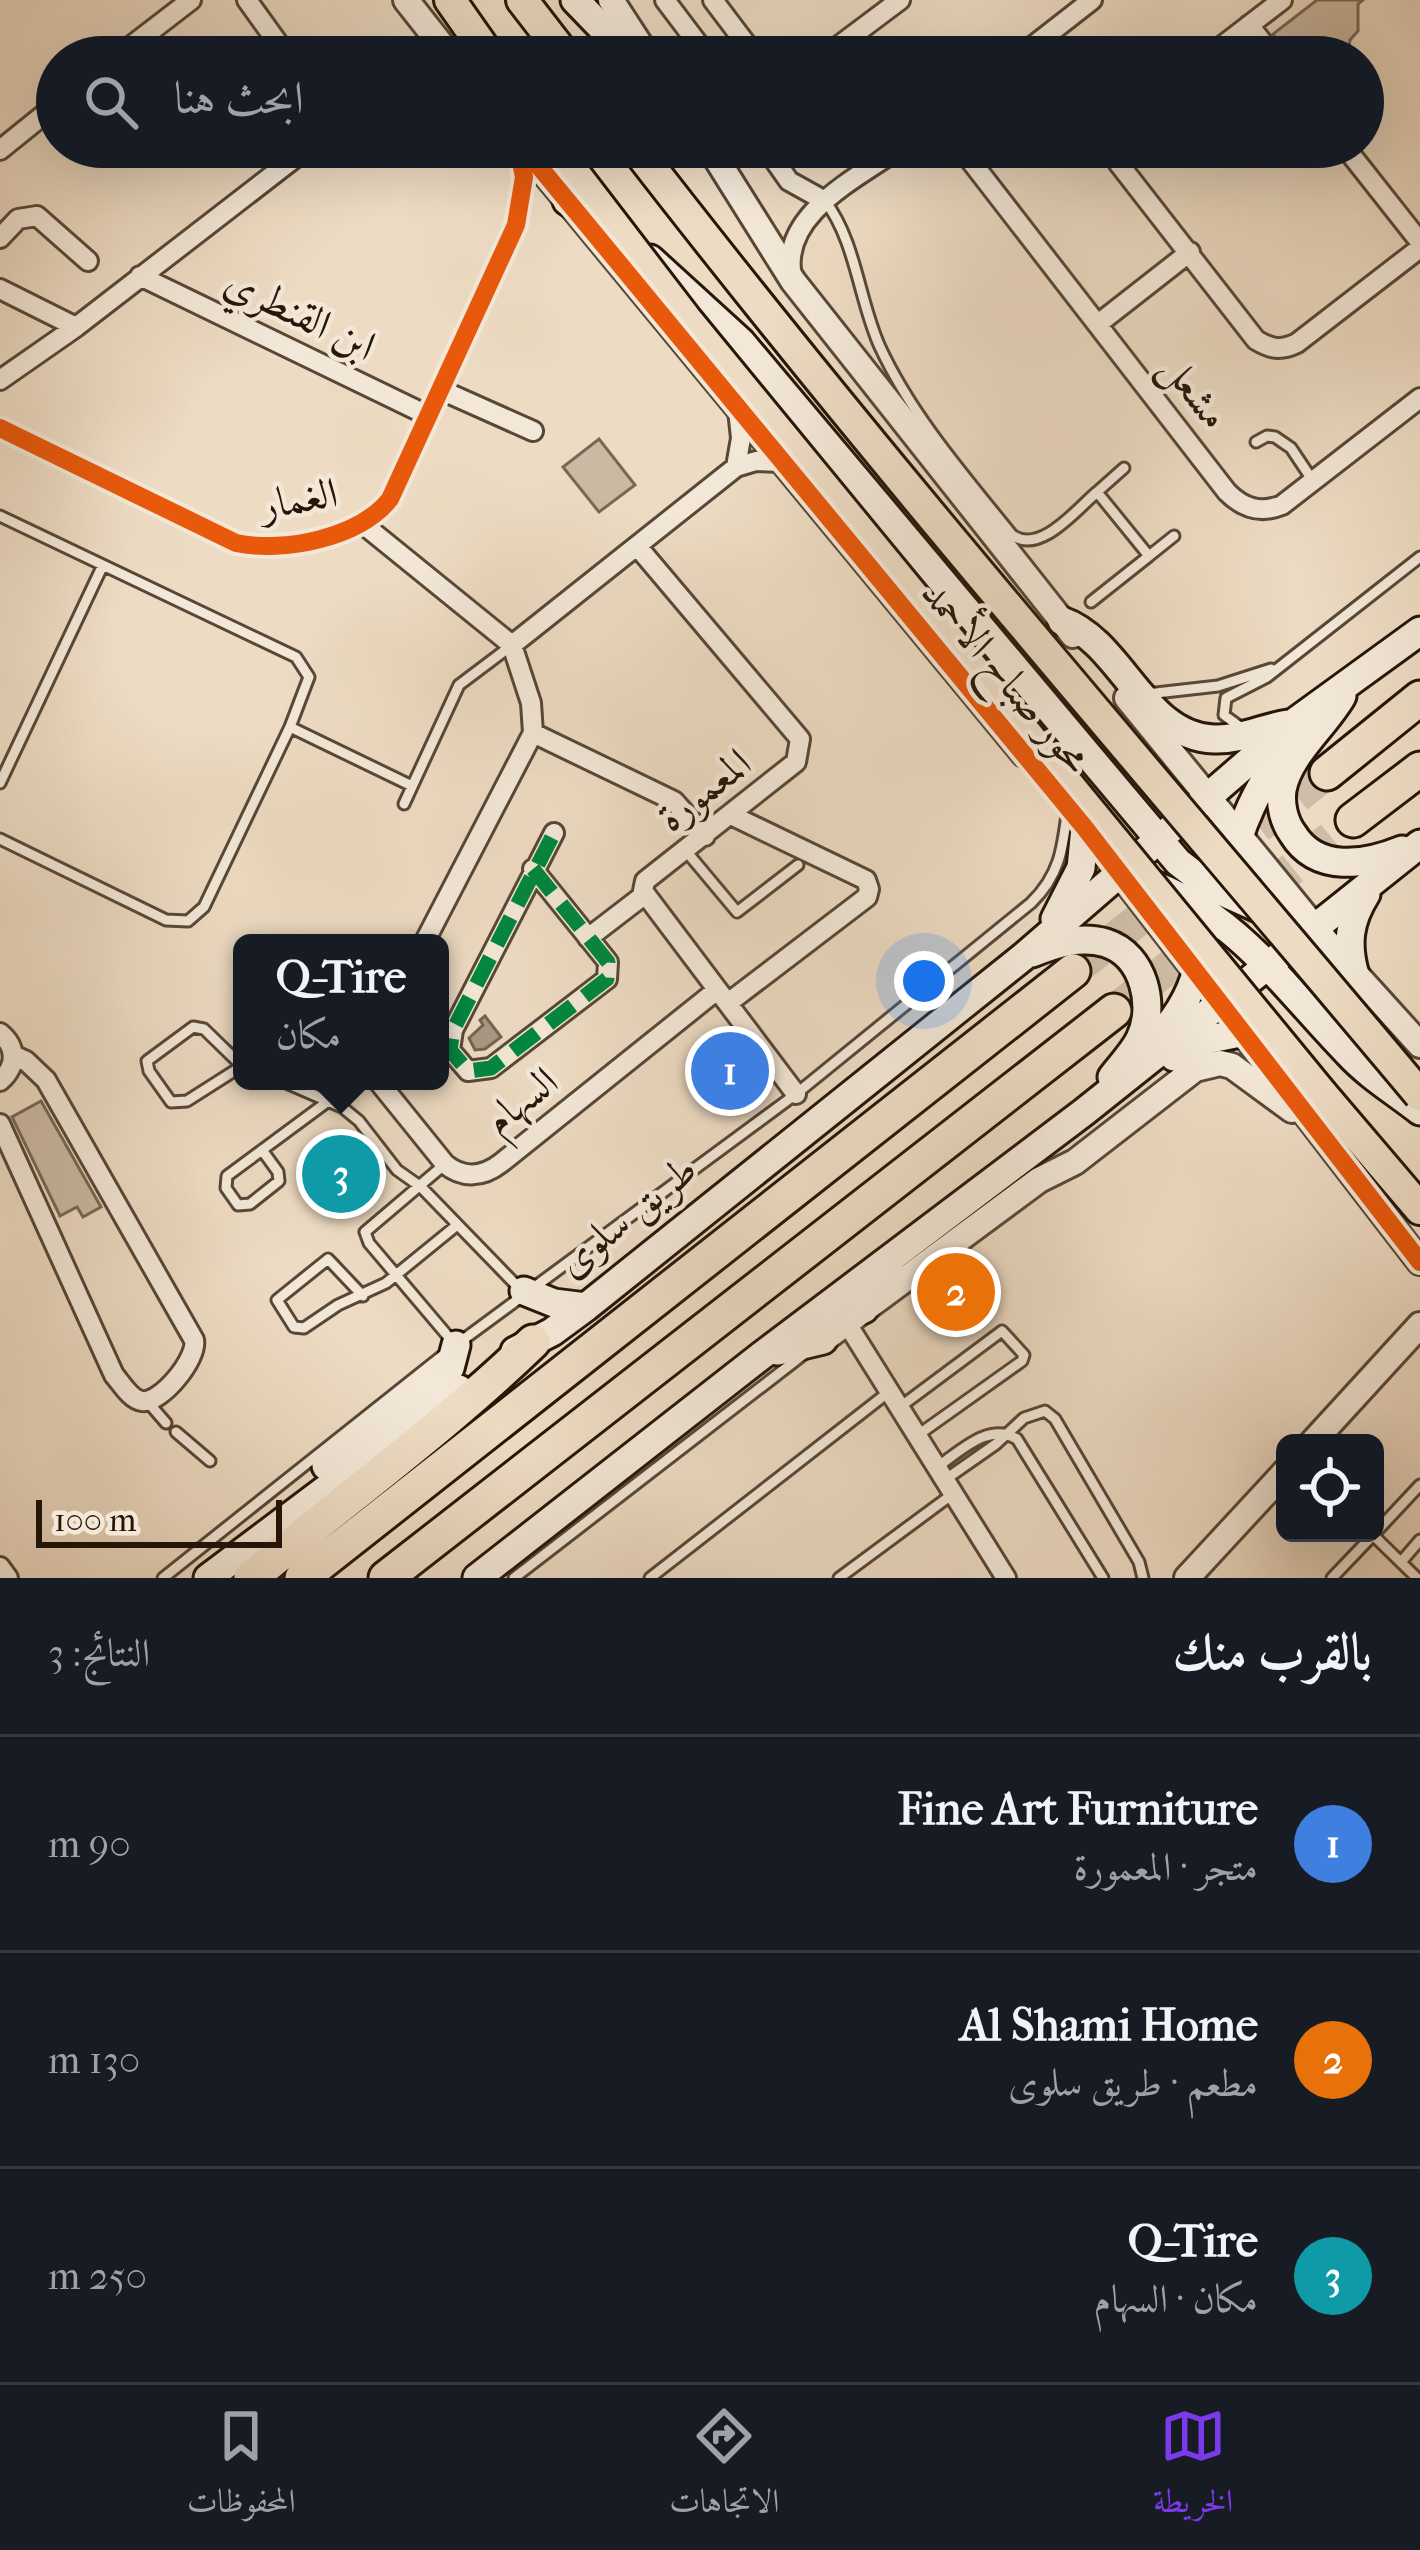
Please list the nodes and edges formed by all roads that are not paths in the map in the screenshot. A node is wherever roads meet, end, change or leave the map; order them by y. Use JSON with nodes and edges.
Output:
{"nodes":[{"id":1,"x":191,"y":0,"type":"edge"},
{"id":2,"x":247,"y":0,"type":"edge"},
{"id":3,"x":406,"y":0,"type":"edge"},
{"id":4,"x":450,"y":0,"type":"edge"},
{"id":5,"x":523,"y":0,"type":"edge"},
{"id":6,"x":575,"y":0,"type":"edge"},
{"id":7,"x":611,"y":0,"type":"edge"},
{"id":8,"x":665,"y":0,"type":"edge"},
{"id":9,"x":713,"y":0,"type":"edge"},
{"id":10,"x":900,"y":0,"type":"edge"},
{"id":11,"x":1092,"y":0,"type":"edge"},
{"id":12,"x":1282,"y":0,"type":"edge"},
{"id":13,"x":1249,"y":25,"type":"junction"},
{"id":14,"x":145,"y":36,"type":"edge"},
{"id":15,"x":273,"y":36,"type":"edge"},
{"id":16,"x":434,"y":36,"type":"edge"},
{"id":17,"x":475,"y":36,"type":"edge"},
{"id":18,"x":550,"y":36,"type":"edge"},
{"id":19,"x":610,"y":36,"type":"edge"},
{"id":20,"x":634,"y":36,"type":"edge"},
{"id":21,"x":692,"y":36,"type":"edge"},
{"id":22,"x":740,"y":36,"type":"edge"},
{"id":23,"x":852,"y":36,"type":"edge"},
{"id":24,"x":1046,"y":36,"type":"edge"},
{"id":25,"x":1235,"y":36,"type":"edge"},
{"id":26,"x":1258,"y":36,"type":"edge"},
{"id":27,"x":36,"y":121,"type":"edge"},
{"id":28,"x":0,"y":150,"type":"edge"},
{"id":29,"x":281,"y":168,"type":"edge"},
{"id":30,"x":523,"y":168,"type":"edge"},
{"id":31,"x":538,"y":168,"type":"edge"},
{"id":32,"x":570,"y":168,"type":"edge"},
{"id":33,"x":652,"y":168,"type":"edge"},
{"id":34,"x":722,"y":168,"type":"edge"},
{"id":35,"x":780,"y":168,"type":"edge"},
{"id":36,"x":871,"y":168,"type":"edge"},
{"id":37,"x":976,"y":168,"type":"edge"},
{"id":38,"x":1122,"y":168,"type":"edge"},
{"id":39,"x":1361,"y":168,"type":"edge"},
{"id":40,"x":567,"y":201,"type":"junction"},
{"id":41,"x":825,"y":201,"type":"junction"},
{"id":42,"x":0,"y":238,"type":"edge"},
{"id":43,"x":1420,"y":245,"type":"edge"},
{"id":44,"x":1190,"y":252,"type":"junction"},
{"id":45,"x":88,"y":261,"type":"dead end"},
{"id":46,"x":140,"y":276,"type":"junction"},
{"id":47,"x":793,"y":281,"type":"junction"},
{"id":48,"x":0,"y":289,"type":"edge"},
{"id":49,"x":1098,"y":324,"type":"junction"},
{"id":50,"x":76,"y":327,"type":"junction"},
{"id":51,"x":44,"y":351,"type":"junction"},
{"id":52,"x":0,"y":380,"type":"edge"},
{"id":53,"x":441,"y":390,"type":"junction"},
{"id":54,"x":0,"y":397,"type":"edge"},
{"id":55,"x":1420,"y":398,"type":"edge"},
{"id":56,"x":738,"y":410,"type":"junction"},
{"id":57,"x":429,"y":416,"type":"junction"},
{"id":58,"x":0,"y":428,"type":"edge"},
{"id":59,"x":533,"y":431,"type":"dead end"},
{"id":60,"x":1256,"y":442,"type":"dead end"},
{"id":61,"x":780,"y":462,"type":"junction"},
{"id":62,"x":736,"y":467,"type":"junction"},
{"id":63,"x":1124,"y":468,"type":"dead end"},
{"id":64,"x":1313,"y":481,"type":"junction"},
{"id":65,"x":1097,"y":492,"type":"junction"},
{"id":66,"x":0,"y":516,"type":"edge"},
{"id":67,"x":364,"y":524,"type":"junction"},
{"id":68,"x":1174,"y":536,"type":"dead end"},
{"id":69,"x":637,"y":546,"type":"junction"},
{"id":70,"x":1149,"y":556,"type":"junction"},
{"id":71,"x":1420,"y":557,"type":"edge"},
{"id":72,"x":102,"y":567,"type":"junction"},
{"id":73,"x":1090,"y":602,"type":"dead end"},
{"id":74,"x":1062,"y":621,"type":"junction"},
{"id":75,"x":1420,"y":631,"type":"edge"},
{"id":76,"x":512,"y":645,"type":"junction"},
{"id":77,"x":1276,"y":668,"type":"junction"},
{"id":78,"x":1348,"y":681,"type":"junction"},
{"id":79,"x":1142,"y":694,"type":"junction"},
{"id":80,"x":1420,"y":698,"type":"edge"},
{"id":81,"x":1292,"y":724,"type":"junction"},
{"id":82,"x":290,"y":728,"type":"junction"},
{"id":83,"x":533,"y":733,"type":"junction"},
{"id":84,"x":1252,"y":733,"type":"junction"},
{"id":85,"x":1420,"y":769,"type":"edge"},
{"id":86,"x":1328,"y":773,"type":"tunnel mouth"},
{"id":87,"x":0,"y":783,"type":"edge"},
{"id":88,"x":412,"y":787,"type":"junction"},
{"id":89,"x":1209,"y":795,"type":"junction"},
{"id":90,"x":404,"y":804,"type":"dead end"},
{"id":91,"x":731,"y":815,"type":"junction"},
{"id":92,"x":1076,"y":817,"type":"junction"},
{"id":93,"x":1353,"y":820,"type":"tunnel mouth"},
{"id":94,"x":1239,"y":832,"type":"junction"},
{"id":95,"x":554,"y":833,"type":"dead end"},
{"id":96,"x":705,"y":836,"type":"junction"},
{"id":97,"x":0,"y":839,"type":"edge"},
{"id":98,"x":1158,"y":840,"type":"junction"},
{"id":99,"x":1420,"y":843,"type":"edge"},
{"id":100,"x":686,"y":851,"type":"junction"},
{"id":101,"x":798,"y":865,"type":"dead end"},
{"id":102,"x":533,"y":869,"type":"junction"},
{"id":103,"x":1120,"y":873,"type":"junction"},
{"id":104,"x":1376,"y":879,"type":"junction"},
{"id":105,"x":647,"y":900,"type":"junction"},
{"id":106,"x":1215,"y":903,"type":"junction"},
{"id":107,"x":1315,"y":928,"type":"junction"},
{"id":108,"x":429,"y":934,"type":"edge"},
{"id":109,"x":591,"y":942,"type":"junction"},
{"id":110,"x":1032,"y":948,"type":"junction"},
{"id":111,"x":1268,"y":964,"type":"junction"},
{"id":112,"x":1198,"y":969,"type":"junction"},
{"id":113,"x":1072,"y":971,"type":"tunnel mouth"},
{"id":114,"x":1354,"y":975,"type":"junction"},
{"id":115,"x":723,"y":997,"type":"junction"},
{"id":116,"x":1223,"y":1002,"type":"junction"},
{"id":117,"x":1114,"y":1011,"type":"tunnel mouth"},
{"id":118,"x":1245,"y":1032,"type":"junction"},
{"id":119,"x":0,"y":1033,"type":"edge"},
{"id":120,"x":1420,"y":1046,"type":"edge"},
{"id":121,"x":13,"y":1055,"type":"junction"},
{"id":122,"x":233,"y":1057,"type":"edge"},
{"id":123,"x":233,"y":1072,"type":"edge"},
{"id":124,"x":0,"y":1081,"type":"edge"},
{"id":125,"x":301,"y":1090,"type":"edge"},
{"id":126,"x":384,"y":1090,"type":"edge"},
{"id":127,"x":796,"y":1094,"type":"junction"},
{"id":128,"x":1420,"y":1095,"type":"edge"},
{"id":129,"x":327,"y":1102,"type":"junction"},
{"id":130,"x":1084,"y":1112,"type":"junction"},
{"id":131,"x":1420,"y":1112,"type":"edge"},
{"id":132,"x":0,"y":1124,"type":"edge"},
{"id":133,"x":1316,"y":1129,"type":"junction"},
{"id":134,"x":262,"y":1150,"type":"junction"},
{"id":135,"x":445,"y":1163,"type":"junction"},
{"id":136,"x":422,"y":1187,"type":"junction"},
{"id":137,"x":1420,"y":1209,"type":"edge"},
{"id":138,"x":456,"y":1226,"type":"junction"},
{"id":139,"x":900,"y":1252,"type":"junction"},
{"id":140,"x":1420,"y":1262,"type":"edge"},
{"id":141,"x":396,"y":1275,"type":"junction"},
{"id":142,"x":524,"y":1291,"type":"junction"},
{"id":143,"x":363,"y":1296,"type":"junction"},
{"id":144,"x":586,"y":1307,"type":"junction"},
{"id":145,"x":855,"y":1316,"type":"junction"},
{"id":146,"x":1420,"y":1325,"type":"edge"},
{"id":147,"x":823,"y":1340,"type":"junction"},
{"id":148,"x":533,"y":1342,"type":"junction"},
{"id":149,"x":456,"y":1345,"type":"junction"},
{"id":150,"x":1420,"y":1345,"type":"edge"},
{"id":151,"x":761,"y":1356,"type":"junction"},
{"id":152,"x":895,"y":1399,"type":"junction"},
{"id":153,"x":147,"y":1401,"type":"junction"},
{"id":154,"x":166,"y":1423,"type":"dead end"},
{"id":155,"x":176,"y":1432,"type":"dead end"},
{"id":156,"x":1006,"y":1433,"type":"junction"},
{"id":157,"x":1320,"y":1434,"type":"edge"},
{"id":158,"x":1336,"y":1434,"type":"edge"},
{"id":159,"x":918,"y":1435,"type":"junction"},
{"id":160,"x":210,"y":1461,"type":"dead end"},
{"id":161,"x":946,"y":1480,"type":"junction"},
{"id":162,"x":1276,"y":1482,"type":"edge"},
{"id":163,"x":1420,"y":1485,"type":"edge"},
{"id":164,"x":241,"y":1498,"type":"dead end"},
{"id":165,"x":1276,"y":1498,"type":"edge"},
{"id":166,"x":250,"y":1508,"type":"junction"},
{"id":167,"x":1384,"y":1523,"type":"edge"},
{"id":168,"x":1420,"y":1540,"type":"edge"},
{"id":169,"x":1366,"y":1542,"type":"edge"},
{"id":170,"x":1382,"y":1542,"type":"edge"},
{"id":171,"x":1401,"y":1562,"type":"junction"},
{"id":172,"x":0,"y":1567,"type":"edge"},
{"id":173,"x":854,"y":1573,"type":"edge"},
{"id":174,"x":213,"y":1574,"type":"edge"},
{"id":175,"x":8,"y":1578,"type":"edge"},
{"id":176,"x":163,"y":1578,"type":"edge"},
{"id":177,"x":251,"y":1578,"type":"edge"},
{"id":178,"x":302,"y":1578,"type":"edge"},
{"id":179,"x":386,"y":1578,"type":"edge"},
{"id":180,"x":477,"y":1578,"type":"edge"},
{"id":181,"x":514,"y":1578,"type":"edge"},
{"id":182,"x":650,"y":1578,"type":"edge"},
{"id":183,"x":839,"y":1578,"type":"edge"},
{"id":184,"x":1006,"y":1578,"type":"edge"},
{"id":185,"x":1103,"y":1578,"type":"edge"},
{"id":186,"x":1143,"y":1578,"type":"edge"},
{"id":187,"x":1187,"y":1578,"type":"edge"},
{"id":188,"x":1200,"y":1578,"type":"edge"},
{"id":189,"x":1332,"y":1578,"type":"edge"},
{"id":190,"x":1417,"y":1578,"type":"edge"}],
"edges":[{"from":1,"to":14,"type":"street"},
{"from":2,"to":15,"type":"street"},
{"from":3,"to":16,"type":"street"},
{"from":4,"to":17,"type":"highway"},
{"from":5,"to":18,"type":"highway"},
{"from":6,"to":19,"type":"main road"},
{"from":7,"to":20,"type":"street"},
{"from":8,"to":21,"type":"street"},
{"from":9,"to":22,"type":"street"},
{"from":10,"to":23,"type":"street"},
{"from":11,"to":24,"type":"street"},
{"from":12,"to":13,"type":"street"},
{"from":13,"to":25,"type":"street"},
{"from":13,"to":26,"type":"street"},
{"from":27,"to":28,"type":"street"},
{"from":29,"to":46,"type":"street"},
{"from":30,"to":53,"type":"street","name":"الغمار"},
{"from":31,"to":40,"type":"street","name":"محور صباح الأحمد"},
{"from":32,"to":137,"type":"highway","name":"محور صباح الأحمد","bridge":true},
{"from":33,"to":128,"type":"highway","name":"محور صباح الأحمد","bridge":true},
{"from":34,"to":47,"type":"street","name":"محور صباح الأحمد"},
{"from":35,"to":41,"type":"street"},
{"from":36,"to":41,"type":"street"},
{"from":37,"to":49,"type":"street","name":"مشعل"},
{"from":38,"to":44,"type":"street"},
{"from":39,"to":43,"type":"street"},
{"from":40,"to":56,"type":"street","name":"محور صباح الأحمد"},
{"from":40,"to":98,"type":"main road"},
{"from":41,"to":47,"type":"street"},
{"from":41,"to":65,"type":"lane"},
{"from":42,"to":45,"type":"street"},
{"from":43,"to":44,"type":"street"},
{"from":44,"to":49,"type":"street"},
{"from":46,"to":50,"type":"street"},
{"from":46,"to":57,"type":"street","name":"ابن القنطري"},
{"from":47,"to":74,"type":"street","name":"محور صباح الأحمد"},
{"from":48,"to":50,"type":"street"},
{"from":49,"to":64,"type":"street","name":"مشعل"},
{"from":50,"to":51,"type":"street"},
{"from":51,"to":52,"type":"street"},
{"from":51,"to":54,"type":"street"},
{"from":53,"to":57,"type":"street","name":"الغمار"},
{"from":53,"to":59,"type":"street"},
{"from":55,"to":64,"type":"street","name":"مشعل"},
{"from":56,"to":61,"type":"street","name":"محور صباح الأحمد"},
{"from":56,"to":62,"type":"street"},
{"from":57,"to":67,"type":"street","name":"الغمار"},
{"from":58,"to":67,"type":"street","name":"الغمار"},
{"from":60,"to":64,"type":"lane"},
{"from":61,"to":62,"type":"street"},
{"from":61,"to":92,"type":"street","name":"محور صباح الأحمد"},
{"from":62,"to":69,"type":"street"},
{"from":63,"to":65,"type":"lane"},
{"from":65,"to":70,"type":"lane"},
{"from":66,"to":72,"type":"lane"},
{"from":67,"to":76,"type":"street","name":"الغمار"},
{"from":68,"to":70,"type":"lane"},
{"from":69,"to":76,"type":"street"},
{"from":69,"to":91,"type":"street","name":"المعمورة"},
{"from":70,"to":73,"type":"lane"},
{"from":71,"to":77,"type":"lane"},
{"from":72,"to":82,"type":"lane"},
{"from":72,"to":87,"type":"lane"},
{"from":74,"to":79,"type":"main road"},
{"from":74,"to":89,"type":"street","name":"محور صباح الأحمد"},
{"from":75,"to":78,"type":"main road","name":"طريق سلوى"},
{"from":76,"to":83,"type":"street"},
{"from":76,"to":88,"type":"lane"},
{"from":77,"to":79,"type":"lane"},
{"from":77,"to":84,"type":"lane"},
{"from":78,"to":81,"type":"main road","name":"طريق سلوى"},
{"from":78,"to":94,"type":"main road"},
{"from":78,"to":99,"type":"main road"},
{"from":79,"to":84,"type":"main road"},
{"from":80,"to":86,"type":"highway"},
{"from":81,"to":84,"type":"main road"},
{"from":81,"to":89,"type":"main road","name":"طريق سلوى"},
{"from":82,"to":88,"type":"lane"},
{"from":82,"to":97,"type":"lane"},
{"from":83,"to":96,"type":"street"},
{"from":83,"to":108,"type":"street"},
{"from":85,"to":93,"type":"highway"},
{"from":88,"to":90,"type":"lane"},
{"from":89,"to":94,"type":"street","name":"محور صباح الأحمد"},
{"from":89,"to":98,"type":"main road","name":"طريق سلوى"},
{"from":89,"to":106,"type":"main road"},
{"from":91,"to":96,"type":"street","name":"المعمورة"},
{"from":91,"to":115,"type":"street","name":"السهام"},
{"from":92,"to":103,"type":"street","name":"محور صباح الأحمد"},
{"from":92,"to":110,"type":"main road"},
{"from":92,"to":127,"type":"lane"},
{"from":94,"to":106,"type":"main road"},
{"from":94,"to":107,"type":"street","name":"محور صباح الأحمد"},
{"from":95,"to":102,"type":"street"},
{"from":96,"to":100,"type":"street","name":"المعمورة"},
{"from":98,"to":103,"type":"main road","name":"طريق سلوى"},
{"from":98,"to":106,"type":"main road"},
{"from":99,"to":104,"type":"main road"},
{"from":100,"to":101,"type":"lane"},
{"from":100,"to":105,"type":"street","name":"المعمورة"},
{"from":102,"to":109,"type":"street"},
{"from":102,"to":109,"type":"street"},
{"from":103,"to":106,"type":"main road"},
{"from":103,"to":110,"type":"main road","name":"طريق سلوى"},
{"from":103,"to":112,"type":"street","name":"محور صباح الأحمد"},
{"from":104,"to":107,"type":"main road"},
{"from":104,"to":114,"type":"main road"},
{"from":105,"to":109,"type":"street","name":"المعمورة"},
{"from":105,"to":115,"type":"street"},
{"from":106,"to":107,"type":"main road"},
{"from":106,"to":111,"type":"main road"},
{"from":106,"to":112,"type":"main road"},
{"from":106,"to":116,"type":"main road"},
{"from":107,"to":111,"type":"main road"},
{"from":107,"to":114,"type":"street","name":"محور صباح الأحمد"},
{"from":110,"to":130,"type":"main road"},
{"from":110,"to":144,"type":"main road","name":"طريق سلوى"},
{"from":111,"to":116,"type":"main road"},
{"from":111,"to":131,"type":"main road"},
{"from":112,"to":116,"type":"street","name":"محور صباح الأحمد"},
{"from":112,"to":130,"type":"main road"},
{"from":113,"to":178,"type":"highway","name":"طريق سلوى"},
{"from":114,"to":120,"type":"street","name":"محور صباح الأحمد"},
{"from":115,"to":127,"type":"street"},
{"from":115,"to":135,"type":"street","name":"السهام"},
{"from":116,"to":118,"type":"street","name":"محور صباح الأحمد"},
{"from":116,"to":130,"type":"main road"},
{"from":117,"to":179,"type":"highway"},
{"from":118,"to":130,"type":"main road"},
{"from":118,"to":133,"type":"street","name":"محور صباح الأحمد"},
{"from":119,"to":121,"type":"street"},
{"from":121,"to":124,"type":"street"},
{"from":121,"to":153,"type":"street"},
{"from":122,"to":123,"type":"lane"},
{"from":125,"to":129,"type":"lane"},
{"from":126,"to":135,"type":"street","name":"السهام"},
{"from":127,"to":142,"type":"lane"},
{"from":129,"to":134,"type":"lane"},
{"from":129,"to":136,"type":"lane"},
{"from":130,"to":139,"type":"main road"},
{"from":132,"to":153,"type":"street"},
{"from":133,"to":140,"type":"street","name":"محور صباح الأحمد"},
{"from":133,"to":145,"type":"street"},
{"from":134,"to":134,"type":"lane"},
{"from":135,"to":136,"type":"lane"},
{"from":136,"to":138,"type":"lane"},
{"from":136,"to":141,"type":"lane"},
{"from":138,"to":141,"type":"lane"},
{"from":138,"to":142,"type":"lane"},
{"from":139,"to":145,"type":"main road"},
{"from":139,"to":151,"type":"main road"},
{"from":141,"to":143,"type":"lane"},
{"from":141,"to":149,"type":"lane"},
{"from":142,"to":144,"type":"main road"},
{"from":142,"to":149,"type":"lane"},
{"from":143,"to":143,"type":"lane"},
{"from":144,"to":148,"type":"main road","name":"طريق سلوى"},
{"from":145,"to":147,"type":"street"},
{"from":145,"to":152,"type":"street"},
{"from":146,"to":157,"type":"street"},
{"from":147,"to":151,"type":"main road"},
{"from":147,"to":181,"type":"lane"},
{"from":148,"to":174,"type":"main road","name":"طريق سلوى"},
{"from":148,"to":177,"type":"highway"},
{"from":149,"to":166,"type":"lane"},
{"from":149,"to":174,"type":"main road"},
{"from":150,"to":158,"type":"street"},
{"from":151,"to":180,"type":"main road"},
{"from":152,"to":159,"type":"street"},
{"from":152,"to":159,"type":"lane"},
{"from":152,"to":182,"type":"lane"},
{"from":153,"to":154,"type":"lane"},
{"from":155,"to":160,"type":"lane"},
{"from":156,"to":161,"type":"lane"},
{"from":156,"to":185,"type":"lane"},
{"from":156,"to":186,"type":"lane"},
{"from":159,"to":161,"type":"street"},
{"from":161,"to":173,"type":"lane"},
{"from":161,"to":184,"type":"street"},
{"from":162,"to":187,"type":"street"},
{"from":163,"to":167,"type":"lane"},
{"from":164,"to":166,"type":"lane"},
{"from":165,"to":188,"type":"street"},
{"from":166,"to":176,"type":"lane"},
{"from":168,"to":171,"type":"lane"},
{"from":169,"to":189,"type":"lane"},
{"from":170,"to":171,"type":"lane"},
{"from":171,"to":190,"type":"lane"},
{"from":172,"to":175,"type":"street"},
{"from":173,"to":183,"type":"lane"}]}
